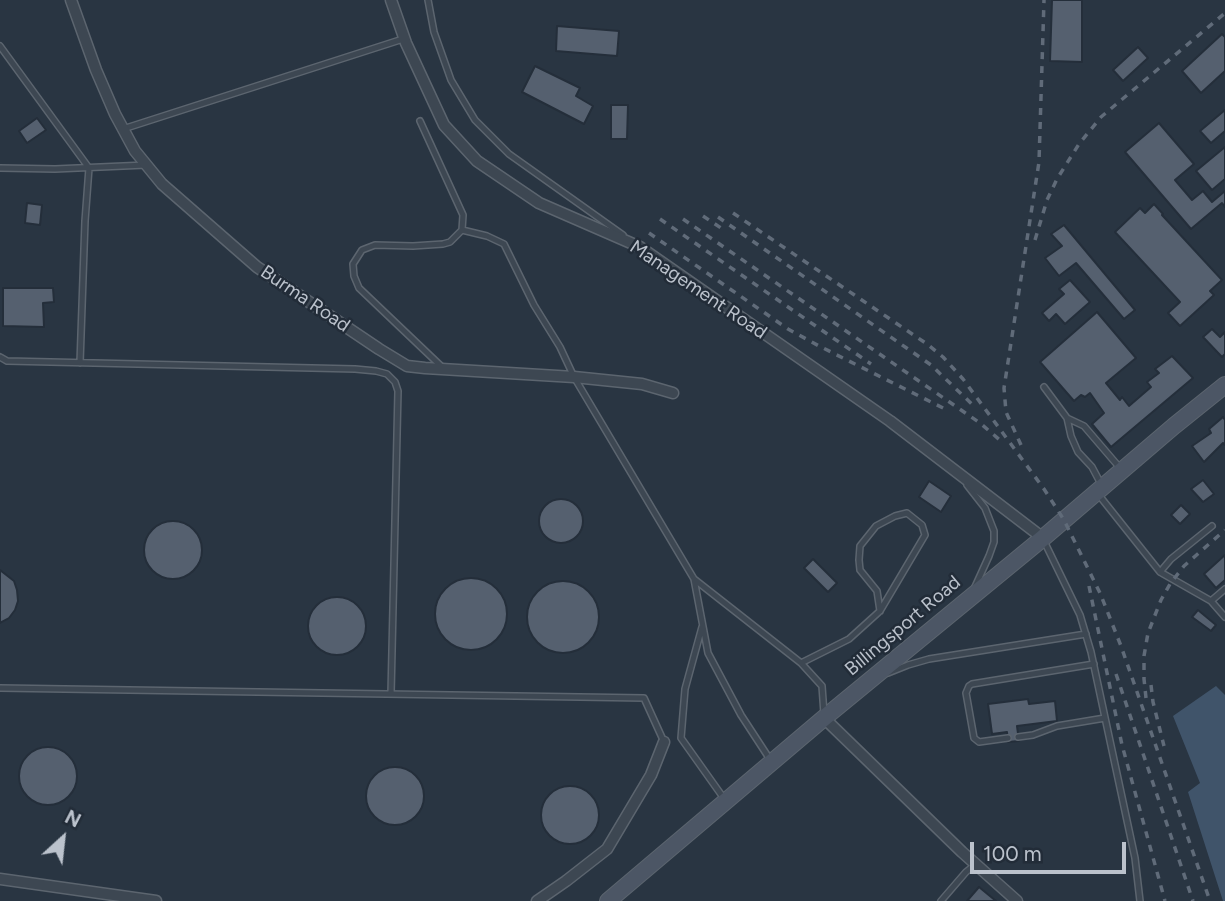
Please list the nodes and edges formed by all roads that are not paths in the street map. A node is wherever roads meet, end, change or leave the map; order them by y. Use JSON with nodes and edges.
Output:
{"nodes":[{"id":1,"x":71,"y":0,"type":"edge"},
{"id":2,"x":391,"y":0,"type":"edge"},
{"id":3,"x":428,"y":0,"type":"edge"},
{"id":4,"x":404,"y":38,"type":"junction"},
{"id":5,"x":0,"y":46,"type":"edge"},
{"id":6,"x":420,"y":121,"type":"dead end"},
{"id":7,"x":123,"y":129,"type":"junction"},
{"id":8,"x":146,"y":165,"type":"junction"},
{"id":9,"x":1,"y":167,"type":"edge"},
{"id":10,"x":89,"y":168,"type":"junction"},
{"id":11,"x":461,"y":230,"type":"junction"},
{"id":12,"x":640,"y":247,"type":"junction"},
{"id":13,"x":0,"y":357,"type":"edge"},
{"id":14,"x":80,"y":363,"type":"junction"},
{"id":15,"x":444,"y":369,"type":"junction"},
{"id":16,"x":574,"y":377,"type":"junction"},
{"id":17,"x":1225,"y":385,"type":"edge"},
{"id":18,"x":1044,"y":387,"type":"dead end"},
{"id":19,"x":673,"y":393,"type":"dead end"},
{"id":20,"x":1067,"y":418,"type":"junction"},
{"id":21,"x":1122,"y":470,"type":"junction"},
{"id":22,"x":957,"y":472,"type":"junction"},
{"id":23,"x":1100,"y":489,"type":"junction"},
{"id":24,"x":1212,"y":526,"type":"dead end"},
{"id":25,"x":1042,"y":538,"type":"junction"},
{"id":26,"x":1160,"y":572,"type":"junction"},
{"id":27,"x":694,"y":579,"type":"junction"},
{"id":28,"x":1225,"y":589,"type":"edge"},
{"id":29,"x":970,"y":598,"type":"junction"},
{"id":30,"x":1211,"y":601,"type":"junction"},
{"id":31,"x":880,"y":611,"type":"junction"},
{"id":32,"x":1225,"y":617,"type":"edge"},
{"id":33,"x":703,"y":624,"type":"junction"},
{"id":34,"x":1086,"y":634,"type":"junction"},
{"id":35,"x":801,"y":663,"type":"junction"},
{"id":36,"x":1094,"y":664,"type":"junction"},
{"id":37,"x":873,"y":679,"type":"junction"},
{"id":38,"x":0,"y":688,"type":"edge"},
{"id":39,"x":391,"y":694,"type":"junction"},
{"id":40,"x":824,"y":718,"type":"junction"},
{"id":41,"x":1105,"y":718,"type":"junction"},
{"id":42,"x":1018,"y":737,"type":"dead end"},
{"id":43,"x":1008,"y":738,"type":"dead end"},
{"id":44,"x":664,"y":742,"type":"joint"},
{"id":45,"x":772,"y":763,"type":"junction"},
{"id":46,"x":727,"y":802,"type":"junction"},
{"id":47,"x":975,"y":864,"type":"junction"},
{"id":48,"x":0,"y":879,"type":"edge"},
{"id":49,"x":156,"y":901,"type":"edge"},
{"id":50,"x":537,"y":901,"type":"edge"},
{"id":51,"x":608,"y":901,"type":"edge"},
{"id":52,"x":941,"y":901,"type":"edge"},
{"id":53,"x":1017,"y":901,"type":"edge"},
{"id":54,"x":1140,"y":901,"type":"edge"}],
"edges":[{"from":1,"to":7,"type":"street","name":"Burma Road"},
{"from":2,"to":4,"type":"street","name":"Management Road"},
{"from":3,"to":12,"type":"lane"},
{"from":4,"to":7,"type":"lane"},
{"from":4,"to":12,"type":"street","name":"Management Road"},
{"from":5,"to":10,"type":"lane"},
{"from":6,"to":11,"type":"lane"},
{"from":7,"to":8,"type":"street","name":"Burma Road"},
{"from":8,"to":10,"type":"lane"},
{"from":8,"to":15,"type":"street","name":"Burma Road"},
{"from":9,"to":10,"type":"lane"},
{"from":10,"to":14,"type":"lane"},
{"from":11,"to":15,"type":"lane"},
{"from":11,"to":16,"type":"lane"},
{"from":12,"to":22,"type":"street","name":"Management Road"},
{"from":13,"to":14,"type":"lane"},
{"from":14,"to":39,"type":"lane"},
{"from":15,"to":16,"type":"street","name":"Burma Road"},
{"from":16,"to":19,"type":"street","name":"Burma Road"},
{"from":16,"to":27,"type":"lane"},
{"from":17,"to":21,"type":"street","name":"Billingsport Road"},
{"from":18,"to":20,"type":"lane"},
{"from":20,"to":21,"type":"lane"},
{"from":20,"to":23,"type":"lane"},
{"from":21,"to":23,"type":"street","name":"Billingsport Road"},
{"from":22,"to":25,"type":"street","name":"Management Road"},
{"from":22,"to":29,"type":"lane"},
{"from":23,"to":25,"type":"street","name":"Billingsport Road"},
{"from":23,"to":26,"type":"lane"},
{"from":24,"to":26,"type":"lane"},
{"from":25,"to":29,"type":"street","name":"Billingsport Road"},
{"from":25,"to":34,"type":"lane"},
{"from":26,"to":30,"type":"lane"},
{"from":27,"to":33,"type":"lane"},
{"from":27,"to":35,"type":"lane"},
{"from":28,"to":30,"type":"lane"},
{"from":29,"to":37,"type":"street","name":"Billingsport Road"},
{"from":30,"to":32,"type":"lane"},
{"from":31,"to":31,"type":"lane"},
{"from":31,"to":35,"type":"lane"},
{"from":33,"to":45,"type":"lane"},
{"from":33,"to":46,"type":"lane"},
{"from":34,"to":36,"type":"lane"},
{"from":34,"to":37,"type":"lane"},
{"from":35,"to":40,"type":"lane"},
{"from":36,"to":41,"type":"lane"},
{"from":36,"to":43,"type":"lane"},
{"from":37,"to":40,"type":"street","name":"Billingsport Road"},
{"from":38,"to":39,"type":"lane"},
{"from":39,"to":44,"type":"lane"},
{"from":40,"to":45,"type":"street","name":"Billingsport Road"},
{"from":40,"to":47,"type":"street"},
{"from":41,"to":42,"type":"lane"},
{"from":41,"to":54,"type":"lane"},
{"from":44,"to":50,"type":"street"},
{"from":45,"to":46,"type":"street","name":"Billingsport Road"},
{"from":46,"to":51,"type":"street","name":"Billingsport Road"},
{"from":47,"to":52,"type":"lane"},
{"from":47,"to":53,"type":"street"},
{"from":48,"to":49,"type":"street"}]}
